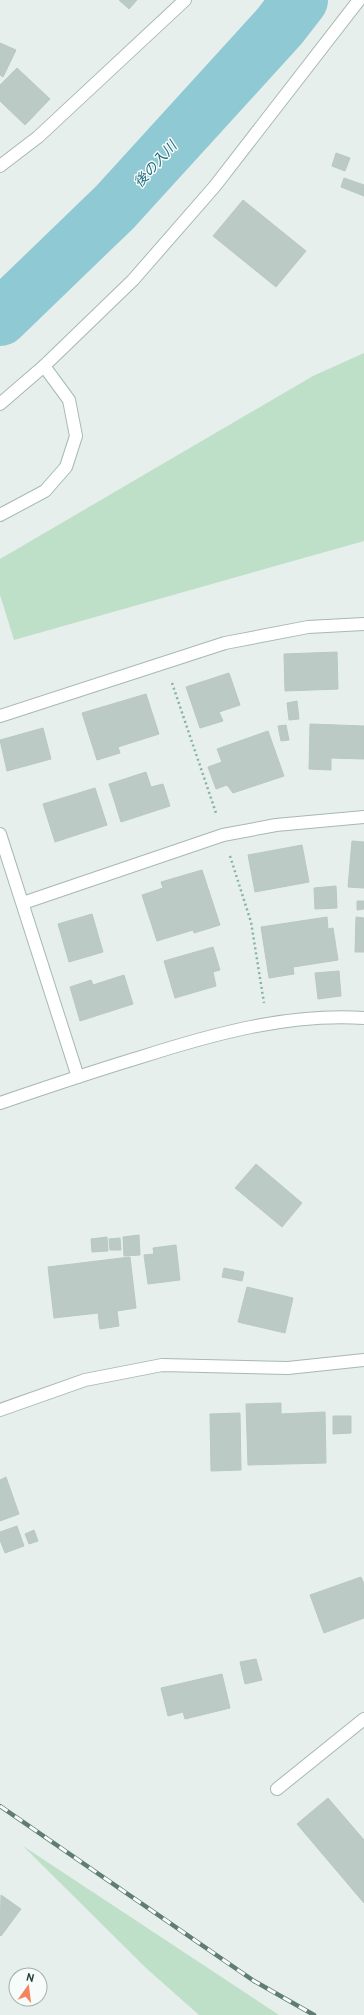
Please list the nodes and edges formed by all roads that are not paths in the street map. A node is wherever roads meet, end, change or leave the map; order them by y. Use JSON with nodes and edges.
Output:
{"nodes":[{"id":1,"x":185,"y":0,"type":"edge"},
{"id":2,"x":359,"y":0,"type":"edge"},
{"id":3,"x":0,"y":166,"type":"edge"},
{"id":4,"x":44,"y":366,"type":"junction"},
{"id":5,"x":0,"y":404,"type":"edge"},
{"id":6,"x":0,"y":515,"type":"edge"},
{"id":7,"x":364,"y":624,"type":"edge"},
{"id":8,"x":0,"y":716,"type":"edge"},
{"id":9,"x":364,"y":817,"type":"edge"},
{"id":10,"x":0,"y":834,"type":"edge"},
{"id":11,"x":23,"y":903,"type":"junction"},
{"id":12,"x":364,"y":1018,"type":"edge"},
{"id":13,"x":78,"y":1076,"type":"junction"},
{"id":14,"x":0,"y":1103,"type":"edge"},
{"id":15,"x":364,"y":1360,"type":"edge"},
{"id":16,"x":0,"y":1410,"type":"edge"},
{"id":17,"x":364,"y":1719,"type":"edge"},
{"id":18,"x":277,"y":1789,"type":"dead end"}],
"edges":[{"from":1,"to":3,"type":"street"},
{"from":2,"to":4,"type":"street"},
{"from":4,"to":5,"type":"street"},
{"from":4,"to":6,"type":"street"},
{"from":7,"to":8,"type":"street"},
{"from":9,"to":11,"type":"street"},
{"from":10,"to":11,"type":"street"},
{"from":11,"to":13,"type":"street"},
{"from":12,"to":13,"type":"street"},
{"from":13,"to":14,"type":"street"},
{"from":15,"to":16,"type":"street"},
{"from":17,"to":18,"type":"street"}]}
